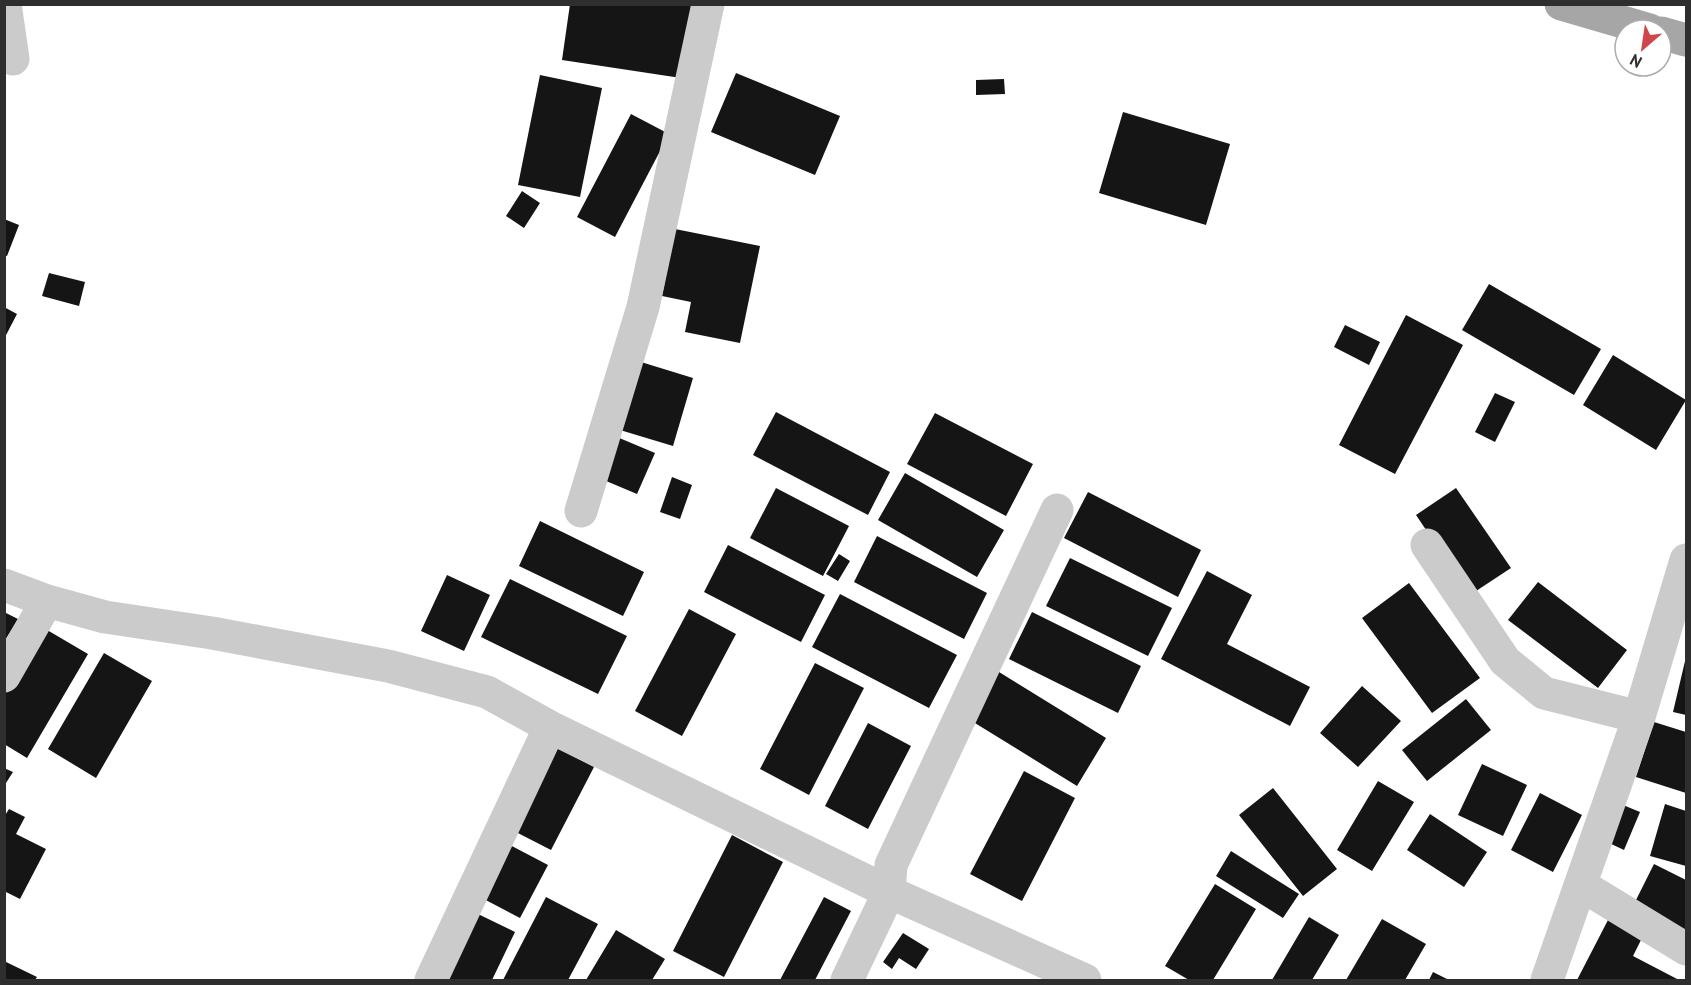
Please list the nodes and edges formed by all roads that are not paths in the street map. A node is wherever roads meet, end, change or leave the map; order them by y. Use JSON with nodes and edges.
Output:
{"nodes":[{"id":1,"x":4,"y":4,"type":"edge"},
{"id":2,"x":708,"y":4,"type":"edge"},
{"id":3,"x":1561,"y":4,"type":"edge"},
{"id":4,"x":1613,"y":19,"type":"edge"},
{"id":5,"x":13,"y":59,"type":"dead end"},
{"id":6,"x":1057,"y":510,"type":"dead end"},
{"id":7,"x":581,"y":511,"type":"dead end"},
{"id":8,"x":1426,"y":545,"type":"dead end"},
{"id":9,"x":1686,"y":560,"type":"edge"},
{"id":10,"x":4,"y":585,"type":"edge"},
{"id":11,"x":47,"y":601,"type":"junction"},
{"id":12,"x":4,"y":676,"type":"edge"},
{"id":13,"x":1639,"y":717,"type":"junction"},
{"id":14,"x":550,"y":727,"type":"junction"},
{"id":15,"x":1581,"y":885,"type":"junction"},
{"id":16,"x":889,"y":892,"type":"junction"},
{"id":17,"x":1686,"y":949,"type":"edge"},
{"id":18,"x":431,"y":981,"type":"edge"},
{"id":19,"x":847,"y":981,"type":"edge"},
{"id":20,"x":1084,"y":981,"type":"edge"},
{"id":21,"x":1547,"y":981,"type":"edge"}],
"edges":[{"from":1,"to":5,"type":"street"},
{"from":2,"to":7,"type":"street"},
{"from":3,"to":4,"type":"main road"},
{"from":6,"to":16,"type":"street"},
{"from":8,"to":13,"type":"street"},
{"from":9,"to":13,"type":"street"},
{"from":10,"to":11,"type":"street"},
{"from":11,"to":12,"type":"street"},
{"from":11,"to":14,"type":"street"},
{"from":13,"to":15,"type":"street"},
{"from":14,"to":16,"type":"street"},
{"from":14,"to":18,"type":"street"},
{"from":15,"to":17,"type":"street"},
{"from":15,"to":21,"type":"street"},
{"from":16,"to":19,"type":"street"},
{"from":16,"to":20,"type":"street"}]}
